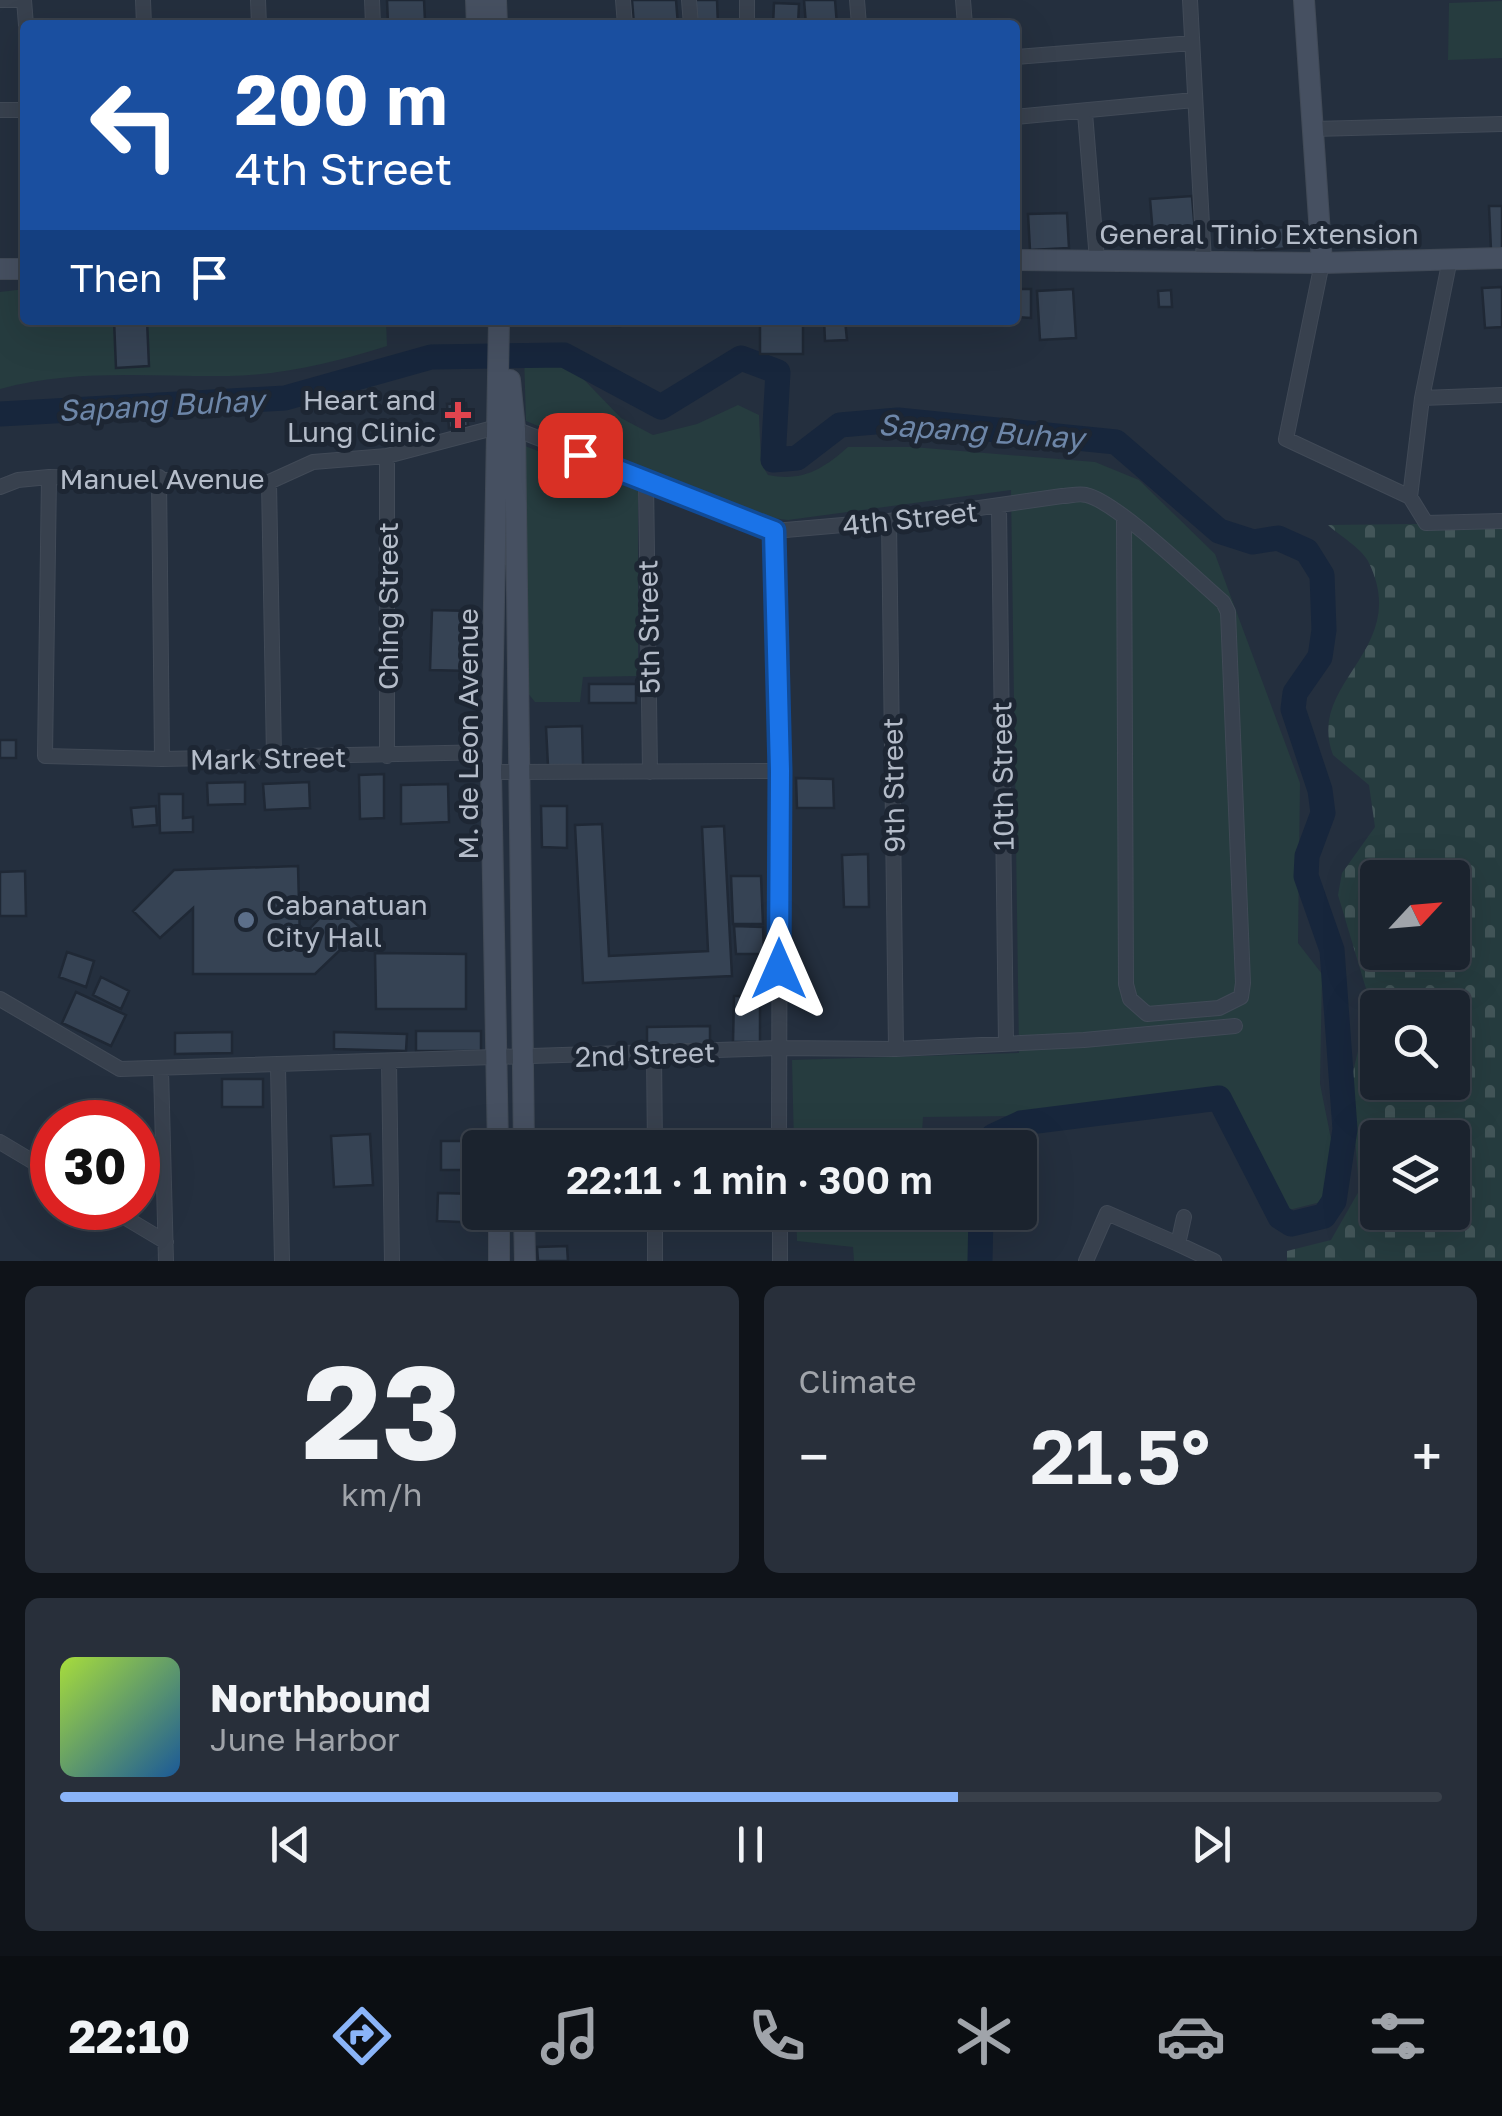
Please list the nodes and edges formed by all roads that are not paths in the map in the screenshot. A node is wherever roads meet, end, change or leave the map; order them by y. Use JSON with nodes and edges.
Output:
{"nodes":[{"id":1,"x":0,"y":0,"type":"edge"},
{"id":2,"x":24,"y":0,"type":"edge"},
{"id":3,"x":1190,"y":0,"type":"edge"},
{"id":4,"x":1304,"y":0,"type":"edge"},
{"id":5,"x":1192,"y":44,"type":"junction"},
{"id":6,"x":1020,"y":57,"type":"edge"},
{"id":7,"x":1194,"y":100,"type":"junction"},
{"id":8,"x":1085,"y":112,"type":"junction"},
{"id":9,"x":1020,"y":117,"type":"edge"},
{"id":10,"x":1502,"y":124,"type":"edge"},
{"id":11,"x":1314,"y":129,"type":"junction"},
{"id":12,"x":1502,"y":258,"type":"edge"},
{"id":13,"x":1020,"y":260,"type":"edge"},
{"id":14,"x":1097,"y":260,"type":"junction"},
{"id":15,"x":1450,"y":260,"type":"junction"},
{"id":16,"x":1204,"y":262,"type":"junction"},
{"id":17,"x":1322,"y":263,"type":"junction"},
{"id":18,"x":504,"y":329,"type":"edge"},
{"id":19,"x":1502,"y":395,"type":"edge"},
{"id":20,"x":1422,"y":398,"type":"junction"},
{"id":21,"x":506,"y":428,"type":"junction"},
{"id":22,"x":387,"y":456,"type":"junction"},
{"id":23,"x":49,"y":477,"type":"junction"},
{"id":24,"x":160,"y":477,"type":"junction"},
{"id":25,"x":646,"y":481,"type":"junction"},
{"id":26,"x":269,"y":482,"type":"junction"},
{"id":27,"x":0,"y":488,"type":"edge"},
{"id":28,"x":1410,"y":496,"type":"junction"},
{"id":29,"x":999,"y":508,"type":"junction"},
{"id":30,"x":1124,"y":519,"type":"junction"},
{"id":31,"x":889,"y":521,"type":"junction"},
{"id":32,"x":1502,"y":521,"type":"edge"},
{"id":33,"x":774,"y":531,"type":"junction"},
{"id":34,"x":387,"y":756,"type":"junction"},
{"id":35,"x":274,"y":757,"type":"junction"},
{"id":36,"x":162,"y":759,"type":"junction"},
{"id":37,"x":492,"y":762,"type":"junction"},
{"id":38,"x":780,"y":771,"type":"junction"},
{"id":39,"x":650,"y":772,"type":"junction"},
{"id":40,"x":520,"y":773,"type":"junction"},
{"id":41,"x":0,"y":999,"type":"edge"},
{"id":42,"x":1235,"y":1026,"type":"dead end"},
{"id":43,"x":1006,"y":1044,"type":"junction"},
{"id":44,"x":779,"y":1048,"type":"junction"},
{"id":45,"x":896,"y":1049,"type":"junction"},
{"id":46,"x":654,"y":1055,"type":"junction"},
{"id":47,"x":496,"y":1058,"type":"junction"},
{"id":48,"x":524,"y":1058,"type":"junction"},
{"id":49,"x":389,"y":1062,"type":"junction"},
{"id":50,"x":278,"y":1067,"type":"junction"},
{"id":51,"x":161,"y":1069,"type":"junction"},
{"id":52,"x":498,"y":1130,"type":"edge"},
{"id":53,"x":524,"y":1130,"type":"edge"},
{"id":54,"x":654,"y":1130,"type":"edge"},
{"id":55,"x":779,"y":1130,"type":"edge"},
{"id":56,"x":0,"y":1142,"type":"edge"},
{"id":57,"x":30,"y":1160,"type":"edge"},
{"id":58,"x":1184,"y":1217,"type":"dead end"},
{"id":59,"x":146,"y":1230,"type":"edge"},
{"id":60,"x":498,"y":1230,"type":"edge"},
{"id":61,"x":524,"y":1230,"type":"edge"},
{"id":62,"x":655,"y":1230,"type":"edge"},
{"id":63,"x":780,"y":1230,"type":"edge"},
{"id":64,"x":166,"y":1242,"type":"junction"},
{"id":65,"x":1178,"y":1244,"type":"junction"},
{"id":66,"x":166,"y":1261,"type":"edge"},
{"id":67,"x":282,"y":1261,"type":"edge"},
{"id":68,"x":392,"y":1261,"type":"edge"},
{"id":69,"x":499,"y":1261,"type":"edge"},
{"id":70,"x":525,"y":1261,"type":"edge"},
{"id":71,"x":655,"y":1261,"type":"edge"},
{"id":72,"x":780,"y":1261,"type":"edge"},
{"id":73,"x":1086,"y":1261,"type":"edge"},
{"id":74,"x":1214,"y":1261,"type":"edge"}],
"edges":[{"from":1,"to":2,"type":"street"},
{"from":3,"to":5,"type":"street"},
{"from":4,"to":11,"type":"main road"},
{"from":5,"to":6,"type":"street"},
{"from":5,"to":7,"type":"street"},
{"from":7,"to":8,"type":"street"},
{"from":7,"to":16,"type":"street"},
{"from":8,"to":9,"type":"street"},
{"from":8,"to":14,"type":"street"},
{"from":10,"to":11,"type":"street"},
{"from":11,"to":17,"type":"main road"},
{"from":12,"to":15,"type":"main road","name":"General Tinio Extension"},
{"from":13,"to":14,"type":"main road","name":"General Tinio Extension"},
{"from":14,"to":16,"type":"main road","name":"General Tinio Extension"},
{"from":15,"to":17,"type":"main road","name":"General Tinio Extension"},
{"from":15,"to":20,"type":"street"},
{"from":16,"to":17,"type":"main road","name":"General Tinio Extension"},
{"from":17,"to":28,"type":"street"},
{"from":18,"to":21,"type":"main road","name":"M. de Leon Avenue"},
{"from":19,"to":20,"type":"street"},
{"from":20,"to":28,"type":"street"},
{"from":21,"to":22,"type":"street","name":"Manuel Avenue"},
{"from":21,"to":25,"type":"street","name":"4th Street"},
{"from":21,"to":37,"type":"main road","name":"M. de Leon Avenue"},
{"from":21,"to":40,"type":"main road","name":"M. de Leon Avenue"},
{"from":22,"to":26,"type":"street","name":"Manuel Avenue"},
{"from":22,"to":34,"type":"street","name":"Ching Street"},
{"from":23,"to":24,"type":"street","name":"Manuel Avenue"},
{"from":23,"to":27,"type":"street","name":"Manuel Avenue"},
{"from":23,"to":36,"type":"street","name":"Mark Street"},
{"from":24,"to":26,"type":"street","name":"Manuel Avenue"},
{"from":24,"to":36,"type":"street"},
{"from":25,"to":33,"type":"street","name":"4th Street"},
{"from":25,"to":39,"type":"street","name":"5th Street"},
{"from":26,"to":35,"type":"street"},
{"from":28,"to":32,"type":"street"},
{"from":29,"to":30,"type":"street","name":"4th Street"},
{"from":29,"to":31,"type":"street","name":"4th Street"},
{"from":29,"to":43,"type":"street","name":"10th Street"},
{"from":30,"to":30,"type":"street","name":"4th Street"},
{"from":31,"to":33,"type":"street","name":"4th Street"},
{"from":31,"to":45,"type":"street","name":"9th Street"},
{"from":33,"to":38,"type":"street"},
{"from":34,"to":35,"type":"street","name":"Mark Street"},
{"from":34,"to":37,"type":"street","name":"Mark Street"},
{"from":35,"to":36,"type":"street","name":"Mark Street"},
{"from":37,"to":40,"type":"street","name":"Mark Street"},
{"from":37,"to":47,"type":"main road","name":"M. de Leon Avenue"},
{"from":38,"to":39,"type":"street","name":"Mark Street"},
{"from":38,"to":44,"type":"street"},
{"from":39,"to":40,"type":"street","name":"Mark Street"},
{"from":40,"to":48,"type":"main road","name":"M. de Leon Avenue"},
{"from":41,"to":51,"type":"street","name":"2nd Street"},
{"from":42,"to":43,"type":"street","name":"2nd Street"},
{"from":43,"to":45,"type":"street","name":"2nd Street"},
{"from":44,"to":45,"type":"street","name":"2nd Street"},
{"from":44,"to":46,"type":"street","name":"2nd Street"},
{"from":44,"to":55,"type":"street"},
{"from":46,"to":48,"type":"street","name":"2nd Street"},
{"from":46,"to":54,"type":"street"},
{"from":47,"to":48,"type":"street","name":"2nd Street"},
{"from":47,"to":49,"type":"street","name":"2nd Street"},
{"from":47,"to":52,"type":"main road","name":"M. de Leon Avenue"},
{"from":48,"to":53,"type":"main road","name":"M. de Leon Avenue"},
{"from":49,"to":50,"type":"street","name":"2nd Street"},
{"from":49,"to":68,"type":"street"},
{"from":50,"to":51,"type":"street","name":"2nd Street"},
{"from":50,"to":67,"type":"street"},
{"from":51,"to":64,"type":"street"},
{"from":56,"to":57,"type":"street"},
{"from":58,"to":65,"type":"street"},
{"from":59,"to":64,"type":"street"},
{"from":60,"to":69,"type":"main road"},
{"from":61,"to":70,"type":"main road"},
{"from":62,"to":71,"type":"street"},
{"from":63,"to":72,"type":"street"},
{"from":64,"to":66,"type":"street"},
{"from":65,"to":73,"type":"street"},
{"from":65,"to":74,"type":"street"}]}
